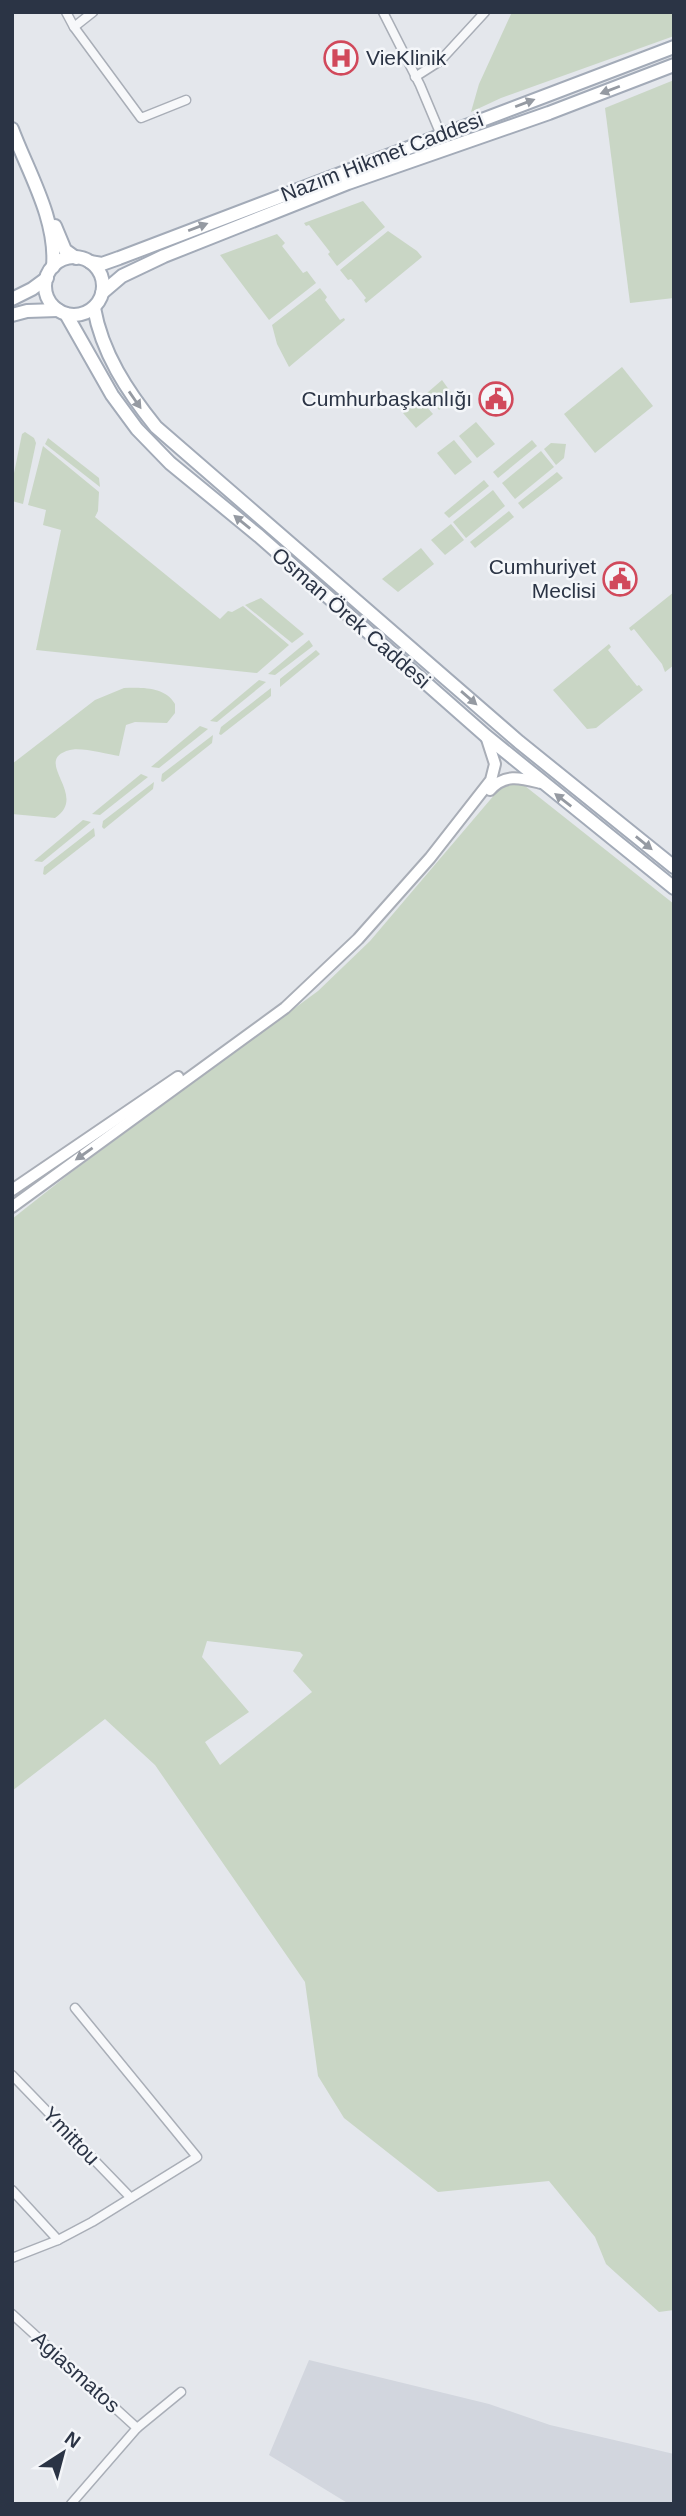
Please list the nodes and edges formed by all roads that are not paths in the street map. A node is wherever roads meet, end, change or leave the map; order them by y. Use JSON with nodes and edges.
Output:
{"nodes":[{"id":1,"x":65,"y":12,"type":"edge"},
{"id":2,"x":93,"y":12,"type":"edge"},
{"id":3,"x":383,"y":12,"type":"edge"},
{"id":4,"x":485,"y":12,"type":"edge"},
{"id":5,"x":74,"y":27,"type":"junction"},
{"id":6,"x":674,"y":47,"type":"edge"},
{"id":7,"x":674,"y":65,"type":"edge"},
{"id":8,"x":415,"y":77,"type":"junction"},
{"id":9,"x":186,"y":100,"type":"dead end"},
{"id":10,"x":12,"y":128,"type":"edge"},
{"id":11,"x":441,"y":135,"type":"junction"},
{"id":12,"x":44,"y":208,"type":"junction"},
{"id":13,"x":76,"y":258,"type":"junction"},
{"id":14,"x":90,"y":262,"type":"junction"},
{"id":15,"x":50,"y":272,"type":"junction"},
{"id":16,"x":103,"y":293,"type":"junction"},
{"id":17,"x":12,"y":299,"type":"edge"},
{"id":18,"x":94,"y":308,"type":"junction"},
{"id":19,"x":62,"y":312,"type":"junction"},
{"id":20,"x":12,"y":315,"type":"edge"},
{"id":21,"x":486,"y":736,"type":"junction"},
{"id":22,"x":541,"y":783,"type":"junction"},
{"id":23,"x":435,"y":851,"type":"junction"},
{"id":24,"x":674,"y":867,"type":"edge"},
{"id":25,"x":674,"y":888,"type":"edge"},
{"id":26,"x":309,"y":986,"type":"junction"},
{"id":27,"x":12,"y":1190,"type":"edge"},
{"id":28,"x":12,"y":1207,"type":"edge"},
{"id":29,"x":75,"y":2008,"type":"dead end"},
{"id":30,"x":12,"y":2075,"type":"edge"},
{"id":31,"x":12,"y":2190,"type":"edge"},
{"id":32,"x":130,"y":2197,"type":"junction"},
{"id":33,"x":58,"y":2240,"type":"junction"},
{"id":34,"x":12,"y":2258,"type":"edge"},
{"id":35,"x":13,"y":2316,"type":"edge"},
{"id":36,"x":181,"y":2392,"type":"dead end"},
{"id":37,"x":137,"y":2428,"type":"junction"},
{"id":38,"x":71,"y":2504,"type":"edge"}],
"edges":[{"from":1,"to":5,"type":"street"},
{"from":2,"to":5,"type":"street"},
{"from":3,"to":8,"type":"street"},
{"from":4,"to":8,"type":"street"},
{"from":5,"to":9,"type":"street"},
{"from":11,"to":6,"type":"main road","name":"Nazım Hikmet Caddesi","one_way":true},
{"from":7,"to":16,"type":"main road","name":"Nazım Hikmet Caddesi","one_way":true},
{"from":8,"to":11,"type":"street"},
{"from":10,"to":12,"type":"main road"},
{"from":14,"to":11,"type":"main road","name":"Nazım Hikmet Caddesi","one_way":true},
{"from":12,"to":13,"type":"main road"},
{"from":12,"to":15,"type":"main road"},
{"from":13,"to":14,"type":"main road"},
{"from":13,"to":15,"type":"main road"},
{"from":14,"to":16,"type":"main road"},
{"from":15,"to":17,"type":"main road"},
{"from":15,"to":19,"type":"main road"},
{"from":16,"to":18,"type":"main road"},
{"from":18,"to":19,"type":"main road"},
{"from":18,"to":24,"type":"main road","name":"Osman Örek Caddesi","one_way":true},
{"from":19,"to":20,"type":"main road"},
{"from":21,"to":19,"type":"main road","name":"Osman Örek Caddesi","one_way":true},
{"from":21,"to":22,"type":"main road","name":"Osman Örek Caddesi"},
{"from":21,"to":23,"type":"street"},
{"from":22,"to":23,"type":"street"},
{"from":25,"to":22,"type":"main road","name":"Osman Örek Caddesi","one_way":true},
{"from":23,"to":26,"type":"street"},
{"from":26,"to":27,"type":"street"},
{"from":26,"to":28,"type":"street","one_way":true},
{"from":29,"to":32,"type":"street"},
{"from":30,"to":32,"type":"street","name":"Ymittou"},
{"from":31,"to":33,"type":"street"},
{"from":32,"to":33,"type":"street"},
{"from":33,"to":34,"type":"street"},
{"from":35,"to":37,"type":"street","name":"Agiasmatos"},
{"from":36,"to":37,"type":"street"},
{"from":37,"to":38,"type":"street"}]}
